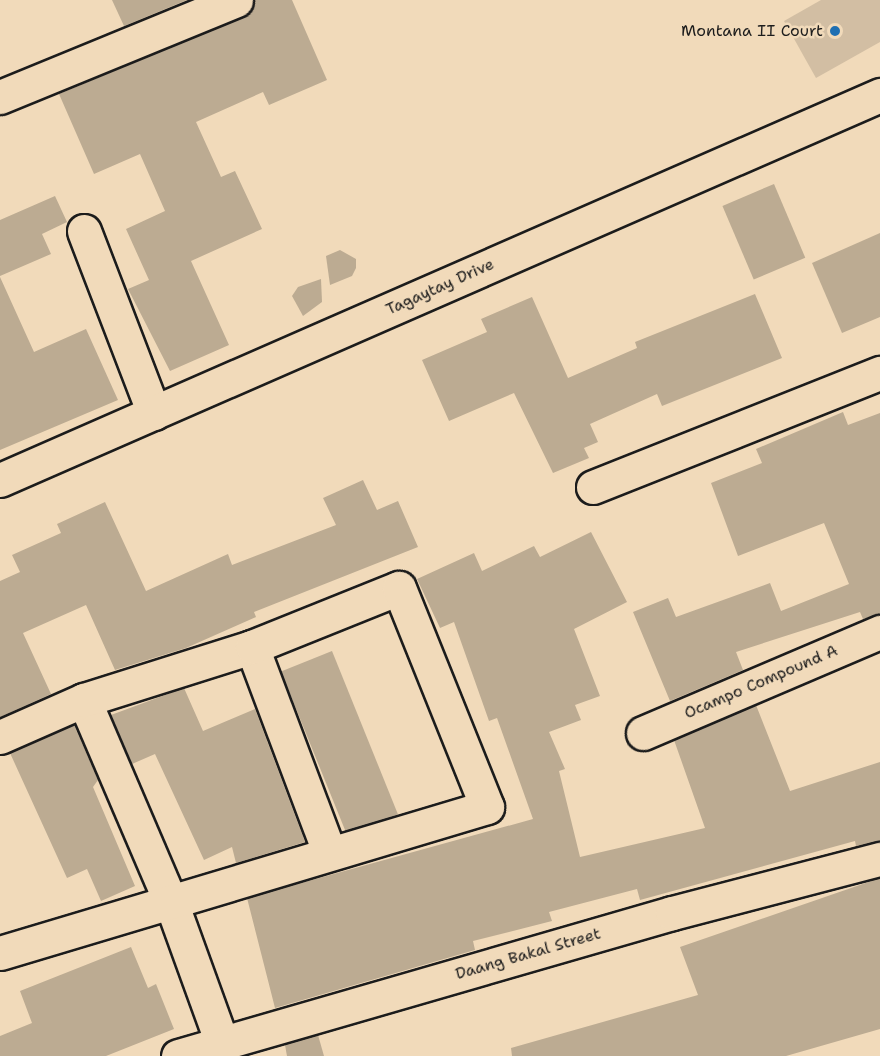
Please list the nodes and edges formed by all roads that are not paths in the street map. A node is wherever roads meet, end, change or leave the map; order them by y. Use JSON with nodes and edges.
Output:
{"nodes":[{"id":1,"x":236,"y":0,"type":"edge"},
{"id":2,"x":880,"y":94,"type":"edge"},
{"id":3,"x":0,"y":97,"type":"edge"},
{"id":4,"x":84,"y":231,"type":"dead end"},
{"id":5,"x":880,"y":373,"type":"edge"},
{"id":6,"x":154,"y":413,"type":"junction"},
{"id":7,"x":0,"y":480,"type":"edge"},
{"id":8,"x":593,"y":487,"type":"dead end"},
{"id":9,"x":880,"y":632,"type":"edge"},
{"id":10,"x":252,"y":647,"type":"junction"},
{"id":11,"x":84,"y":700,"type":"junction"},
{"id":12,"x":643,"y":733,"type":"dead end"},
{"id":13,"x":0,"y":737,"type":"edge"},
{"id":14,"x":329,"y":852,"type":"junction"},
{"id":15,"x":880,"y":859,"type":"edge"},
{"id":16,"x":172,"y":905,"type":"junction"},
{"id":17,"x":0,"y":953,"type":"edge"},
{"id":18,"x":222,"y":1043,"type":"junction"},
{"id":19,"x":178,"y":1056,"type":"edge"}],
"edges":[{"from":1,"to":3,"type":"street"},
{"from":2,"to":6,"type":"street","name":"Tagaytay Drive"},
{"from":4,"to":6,"type":"street"},
{"from":5,"to":8,"type":"street"},
{"from":6,"to":7,"type":"street","name":"Tagaytay Drive"},
{"from":9,"to":12,"type":"street","name":"Ocampo Compound A"},
{"from":10,"to":11,"type":"street"},
{"from":10,"to":14,"type":"street"},
{"from":10,"to":14,"type":"street"},
{"from":11,"to":13,"type":"street"},
{"from":11,"to":16,"type":"street"},
{"from":14,"to":16,"type":"street"},
{"from":15,"to":18,"type":"street","name":"Daang Bakal Street"},
{"from":16,"to":17,"type":"street"},
{"from":16,"to":18,"type":"street"},
{"from":18,"to":19,"type":"street","name":"Daang Bakal Street"}]}
